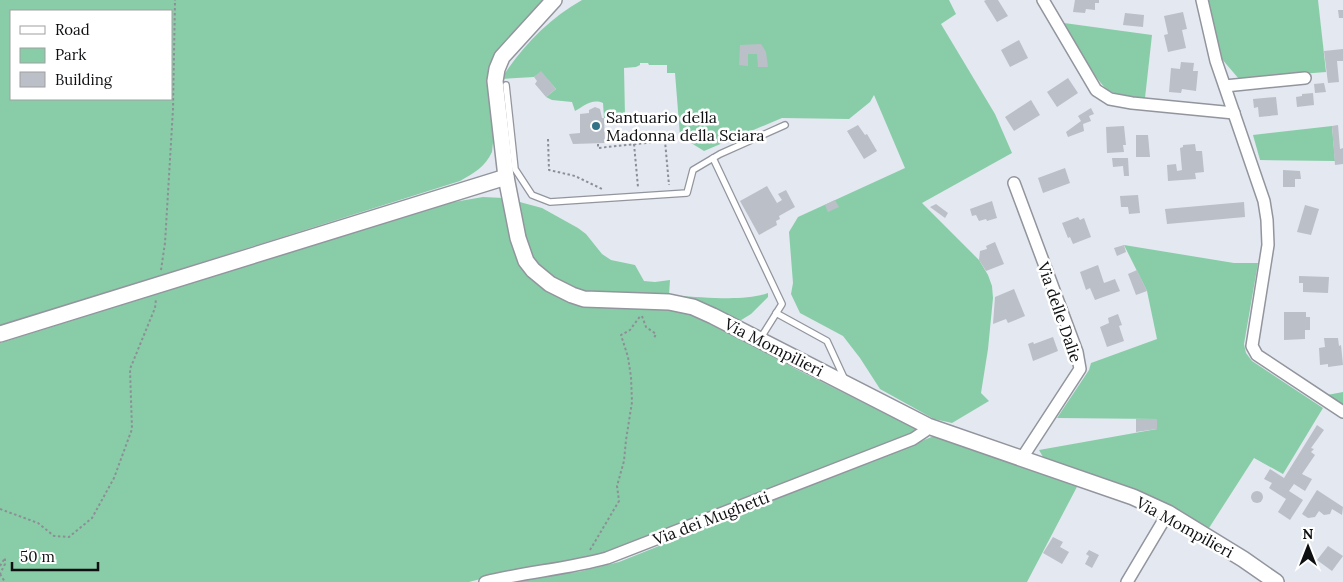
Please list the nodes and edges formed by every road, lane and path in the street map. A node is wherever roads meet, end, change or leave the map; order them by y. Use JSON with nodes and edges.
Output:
{"nodes":[{"id":1,"x":175,"y":0,"type":"edge"},
{"id":2,"x":554,"y":0,"type":"edge"},
{"id":3,"x":1043,"y":0,"type":"edge"},
{"id":4,"x":1202,"y":0,"type":"edge"},
{"id":5,"x":1305,"y":78,"type":"dead end"},
{"id":6,"x":506,"y":85,"type":"dead end"},
{"id":7,"x":1225,"y":86,"type":"junction"},
{"id":8,"x":1234,"y":113,"type":"junction"},
{"id":9,"x":785,"y":125,"type":"dead end"},
{"id":10,"x":548,"y":139,"type":"dead end"},
{"id":11,"x":598,"y":144,"type":"dead end"},
{"id":12,"x":634,"y":144,"type":"junction"},
{"id":13,"x":713,"y":158,"type":"junction"},
{"id":14,"x":506,"y":177,"type":"junction"},
{"id":15,"x":1014,"y":183,"type":"dead end"},
{"id":16,"x":670,"y":195,"type":"junction"},
{"id":17,"x":639,"y":197,"type":"junction"},
{"id":18,"x":618,"y":198,"type":"junction"},
{"id":19,"x":158,"y":284,"type":"junction"},
{"id":20,"x":776,"y":313,"type":"junction"},
{"id":21,"x":0,"y":334,"type":"edge"},
{"id":22,"x":654,"y":338,"type":"dead end"},
{"id":23,"x":759,"y":340,"type":"junction"},
{"id":24,"x":847,"y":384,"type":"junction"},
{"id":25,"x":1343,"y":412,"type":"edge"},
{"id":26,"x":928,"y":426,"type":"junction"},
{"id":27,"x":1022,"y":458,"type":"junction"},
{"id":28,"x":0,"y":510,"type":"edge"},
{"id":29,"x":1168,"y":513,"type":"junction"},
{"id":30,"x":0,"y":566,"type":"edge"},
{"id":31,"x":579,"y":566,"type":"junction"},
{"id":32,"x":0,"y":574,"type":"edge"},
{"id":33,"x":4,"y":582,"type":"edge"},
{"id":34,"x":484,"y":582,"type":"edge"},
{"id":35,"x":1128,"y":582,"type":"edge"},
{"id":36,"x":1276,"y":582,"type":"edge"}],
"edges":[{"from":1,"to":19,"type":"path"},
{"from":2,"to":14,"type":"street","name":"Via Mompilieri"},
{"from":3,"to":8,"type":"street"},
{"from":4,"to":7,"type":"street"},
{"from":5,"to":7,"type":"street"},
{"from":6,"to":18,"type":"lane"},
{"from":7,"to":8,"type":"street"},
{"from":8,"to":25,"type":"street"},
{"from":9,"to":13,"type":"lane"},
{"from":10,"to":18,"type":"path"},
{"from":11,"to":12,"type":"path"},
{"from":12,"to":16,"type":"path"},
{"from":12,"to":17,"type":"path"},
{"from":13,"to":16,"type":"lane"},
{"from":13,"to":20,"type":"lane"},
{"from":14,"to":19,"type":"street"},
{"from":14,"to":23,"type":"street","name":"Via Mompilieri"},
{"from":15,"to":27,"type":"street","name":"Via delle Dalie"},
{"from":16,"to":17,"type":"lane"},
{"from":17,"to":18,"type":"lane"},
{"from":19,"to":21,"type":"street"},
{"from":19,"to":28,"type":"path"},
{"from":20,"to":23,"type":"lane"},
{"from":20,"to":24,"type":"lane"},
{"from":22,"to":31,"type":"path"},
{"from":23,"to":24,"type":"street","name":"Via Mompilieri"},
{"from":24,"to":26,"type":"street","name":"Via Mompilieri"},
{"from":26,"to":27,"type":"street","name":"Via Mompilieri"},
{"from":26,"to":31,"type":"street","name":"Via dei Mughetti"},
{"from":27,"to":29,"type":"street","name":"Via Mompilieri"},
{"from":29,"to":35,"type":"street"},
{"from":29,"to":36,"type":"street","name":"Via Mompilieri"},
{"from":30,"to":32,"type":"path"},
{"from":31,"to":34,"type":"street","name":"Via dei Mughetti"},
{"from":32,"to":33,"type":"path"}]}
